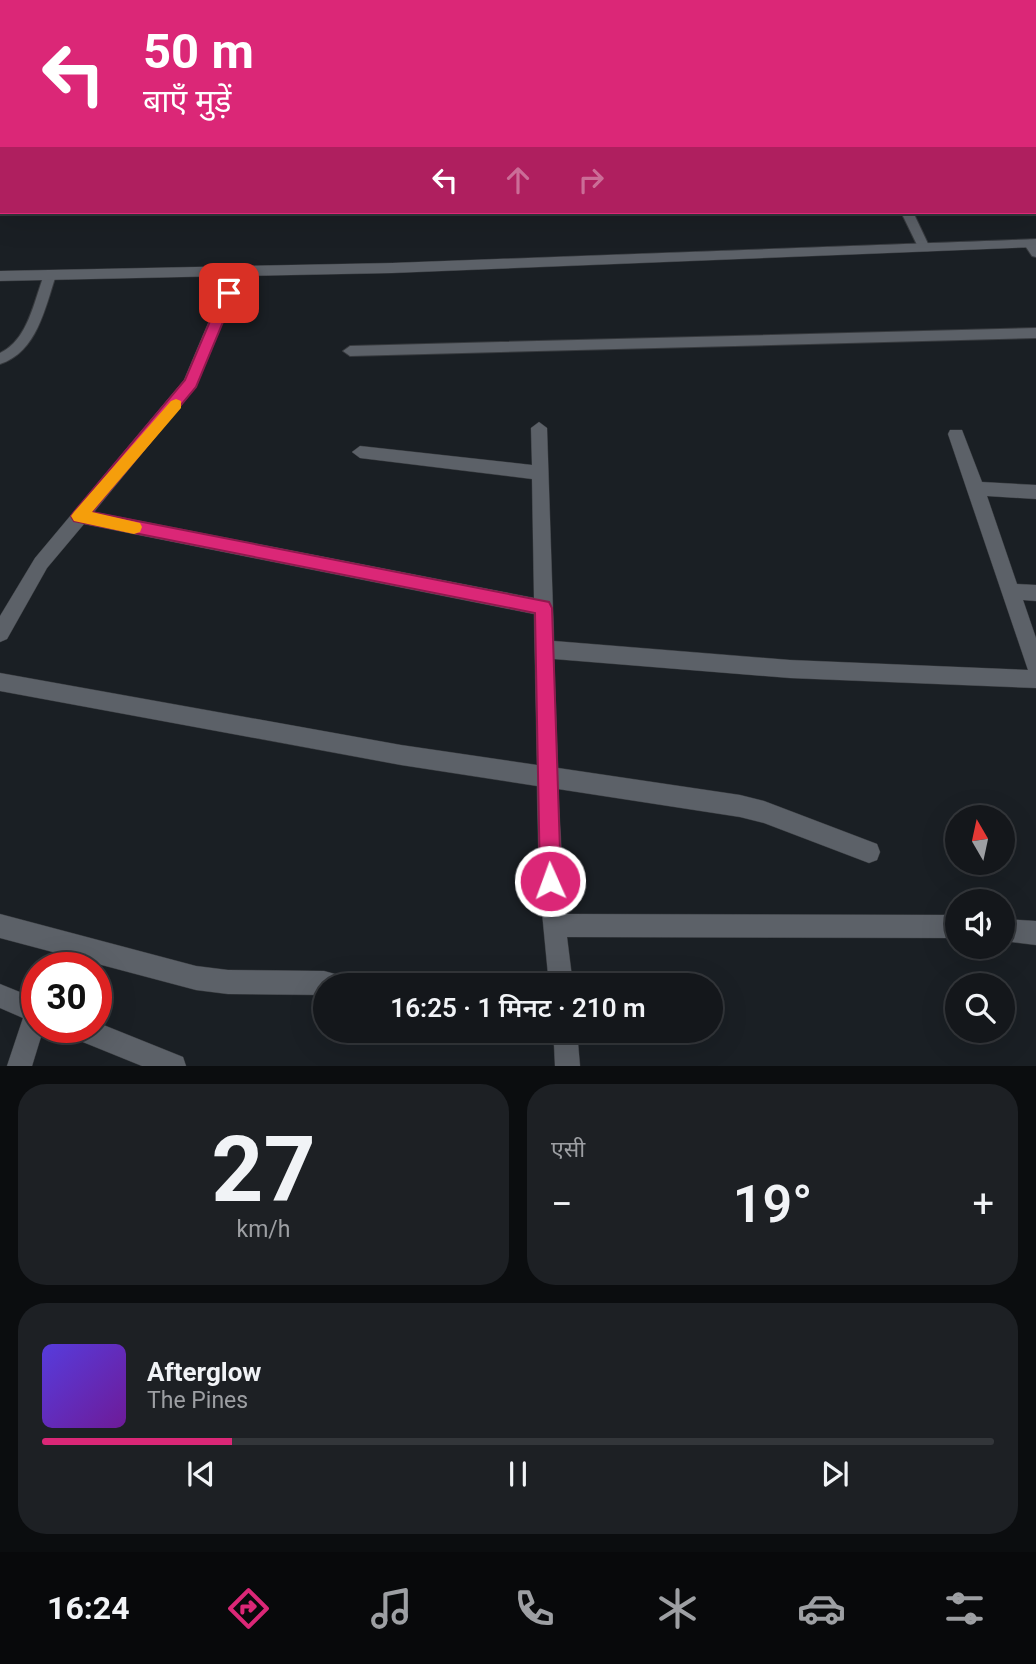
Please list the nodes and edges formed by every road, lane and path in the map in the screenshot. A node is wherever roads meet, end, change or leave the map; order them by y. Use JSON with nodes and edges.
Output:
{"nodes":[{"id":1,"x":907,"y":214,"type":"edge"},
{"id":2,"x":1034,"y":247,"type":"edge"},
{"id":3,"x":923,"y":248,"type":"junction"},
{"id":4,"x":237,"y":271,"type":"junction"},
{"id":5,"x":50,"y":275,"type":"junction"},
{"id":6,"x":0,"y":276,"type":"edge"},
{"id":7,"x":1036,"y":332,"type":"edge"},
{"id":8,"x":349,"y":351,"type":"dead end"},
{"id":9,"x":0,"y":359,"type":"edge"},
{"id":10,"x":539,"y":428,"type":"dead end"},
{"id":11,"x":956,"y":434,"type":"dead end"},
{"id":12,"x":360,"y":452,"type":"dead end"},
{"id":13,"x":540,"y":473,"type":"junction"},
{"id":14,"x":977,"y":488,"type":"junction"},
{"id":15,"x":1036,"y":492,"type":"edge"},
{"id":16,"x":79,"y":516,"type":"junction"},
{"id":17,"x":1009,"y":591,"type":"junction"},
{"id":18,"x":1036,"y":593,"type":"edge"},
{"id":19,"x":543,"y":608,"type":"junction"},
{"id":20,"x":0,"y":633,"type":"edge"},
{"id":21,"x":545,"y":649,"type":"junction"},
{"id":22,"x":1036,"y":665,"type":"edge"},
{"id":23,"x":1036,"y":678,"type":"edge"},
{"id":24,"x":0,"y":682,"type":"edge"},
{"id":25,"x":548,"y":776,"type":"junction"},
{"id":26,"x":869,"y":852,"type":"dead end"},
{"id":27,"x":555,"y":925,"type":"junction"},
{"id":28,"x":0,"y":926,"type":"edge"},
{"id":29,"x":945,"y":927,"type":"edge"},
{"id":30,"x":1015,"y":931,"type":"edge"},
{"id":31,"x":1036,"y":933,"type":"edge"},
{"id":32,"x":560,"y":973,"type":"edge"},
{"id":33,"x":313,"y":983,"type":"edge"},
{"id":34,"x":0,"y":996,"type":"edge"},
{"id":35,"x":21,"y":1005,"type":"edge"},
{"id":36,"x":112,"y":1041,"type":"edge"},
{"id":37,"x":27,"y":1043,"type":"edge"},
{"id":38,"x":562,"y":1043,"type":"edge"},
{"id":39,"x":19,"y":1066,"type":"edge"},
{"id":40,"x":174,"y":1066,"type":"edge"},
{"id":41,"x":568,"y":1066,"type":"edge"}],
"edges":[{"from":1,"to":3,"type":"lane"},
{"from":2,"to":3,"type":"street"},
{"from":3,"to":4,"type":"street"},
{"from":4,"to":5,"type":"street"},
{"from":4,"to":16,"type":"street"},
{"from":5,"to":6,"type":"street"},
{"from":5,"to":9,"type":"lane"},
{"from":7,"to":8,"type":"lane"},
{"from":10,"to":13,"type":"street"},
{"from":11,"to":14,"type":"street"},
{"from":12,"to":13,"type":"street"},
{"from":13,"to":19,"type":"street"},
{"from":14,"to":15,"type":"street"},
{"from":14,"to":17,"type":"street"},
{"from":16,"to":19,"type":"street"},
{"from":16,"to":20,"type":"street"},
{"from":17,"to":18,"type":"street"},
{"from":17,"to":22,"type":"street"},
{"from":19,"to":21,"type":"street"},
{"from":21,"to":23,"type":"street"},
{"from":21,"to":25,"type":"street"},
{"from":24,"to":25,"type":"street"},
{"from":25,"to":26,"type":"street"},
{"from":25,"to":27,"type":"street"},
{"from":27,"to":29,"type":"street"},
{"from":27,"to":32,"type":"street"},
{"from":28,"to":33,"type":"street"},
{"from":30,"to":31,"type":"street"},
{"from":34,"to":35,"type":"street"},
{"from":36,"to":40,"type":"street"},
{"from":37,"to":39,"type":"street"},
{"from":38,"to":41,"type":"street"}]}
